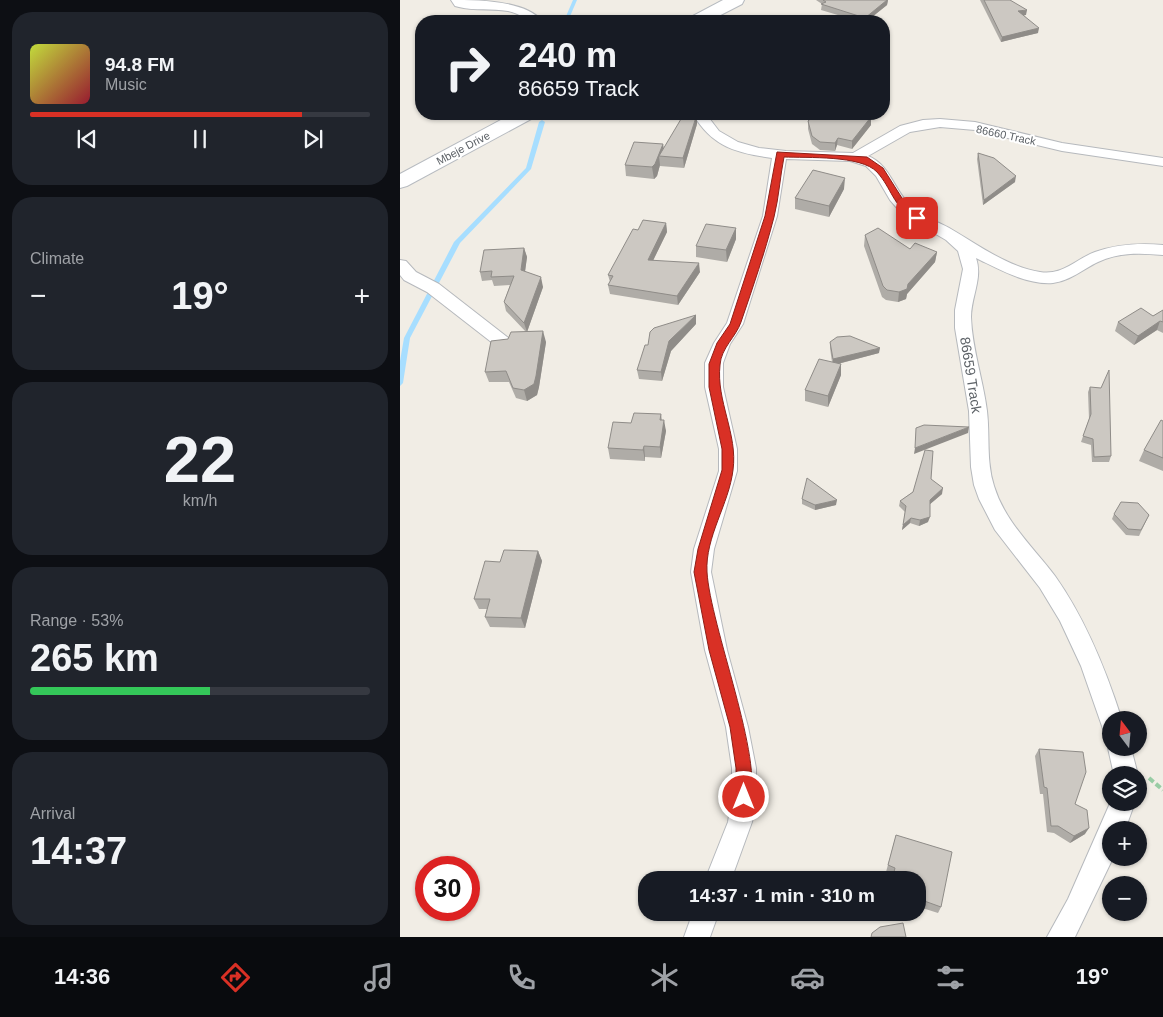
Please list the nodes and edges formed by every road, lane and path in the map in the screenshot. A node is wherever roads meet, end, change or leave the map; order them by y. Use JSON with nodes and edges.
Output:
{"nodes":[{"id":1,"x":457,"y":0,"type":"edge"},
{"id":2,"x":736,"y":0,"type":"edge"},
{"id":3,"x":528,"y":15,"type":"edge"},
{"id":4,"x":708,"y":15,"type":"edge"},
{"id":5,"x":515,"y":120,"type":"edge"},
{"id":6,"x":704,"y":120,"type":"edge"},
{"id":7,"x":780,"y":154,"type":"junction"},
{"id":8,"x":856,"y":157,"type":"junction"},
{"id":9,"x":1163,"y":162,"type":"edge"},
{"id":10,"x":400,"y":182,"type":"edge"},
{"id":11,"x":959,"y":243,"type":"junction"},
{"id":12,"x":1163,"y":250,"type":"edge"},
{"id":13,"x":400,"y":265,"type":"edge"},
{"id":14,"x":505,"y":344,"type":"edge"},
{"id":15,"x":1108,"y":711,"type":"edge"},
{"id":16,"x":1102,"y":854,"type":"edge"},
{"id":17,"x":721,"y":871,"type":"edge"},
{"id":18,"x":703,"y":921,"type":"edge"},
{"id":19,"x":697,"y":937,"type":"edge"},
{"id":20,"x":1060,"y":937,"type":"edge"}],
"edges":[{"from":1,"to":3,"type":"street"},
{"from":2,"to":4,"type":"street"},
{"from":5,"to":10,"type":"street","name":"Mbeje Drive"},
{"from":6,"to":7,"type":"street"},
{"from":7,"to":8,"type":"street"},
{"from":7,"to":17,"type":"street"},
{"from":8,"to":9,"type":"street","name":"86660 Track"},
{"from":8,"to":11,"type":"street"},
{"from":11,"to":12,"type":"street"},
{"from":11,"to":15,"type":"street","name":"86659 Track"},
{"from":13,"to":14,"type":"street"},
{"from":16,"to":20,"type":"street"},
{"from":18,"to":19,"type":"street"}]}
